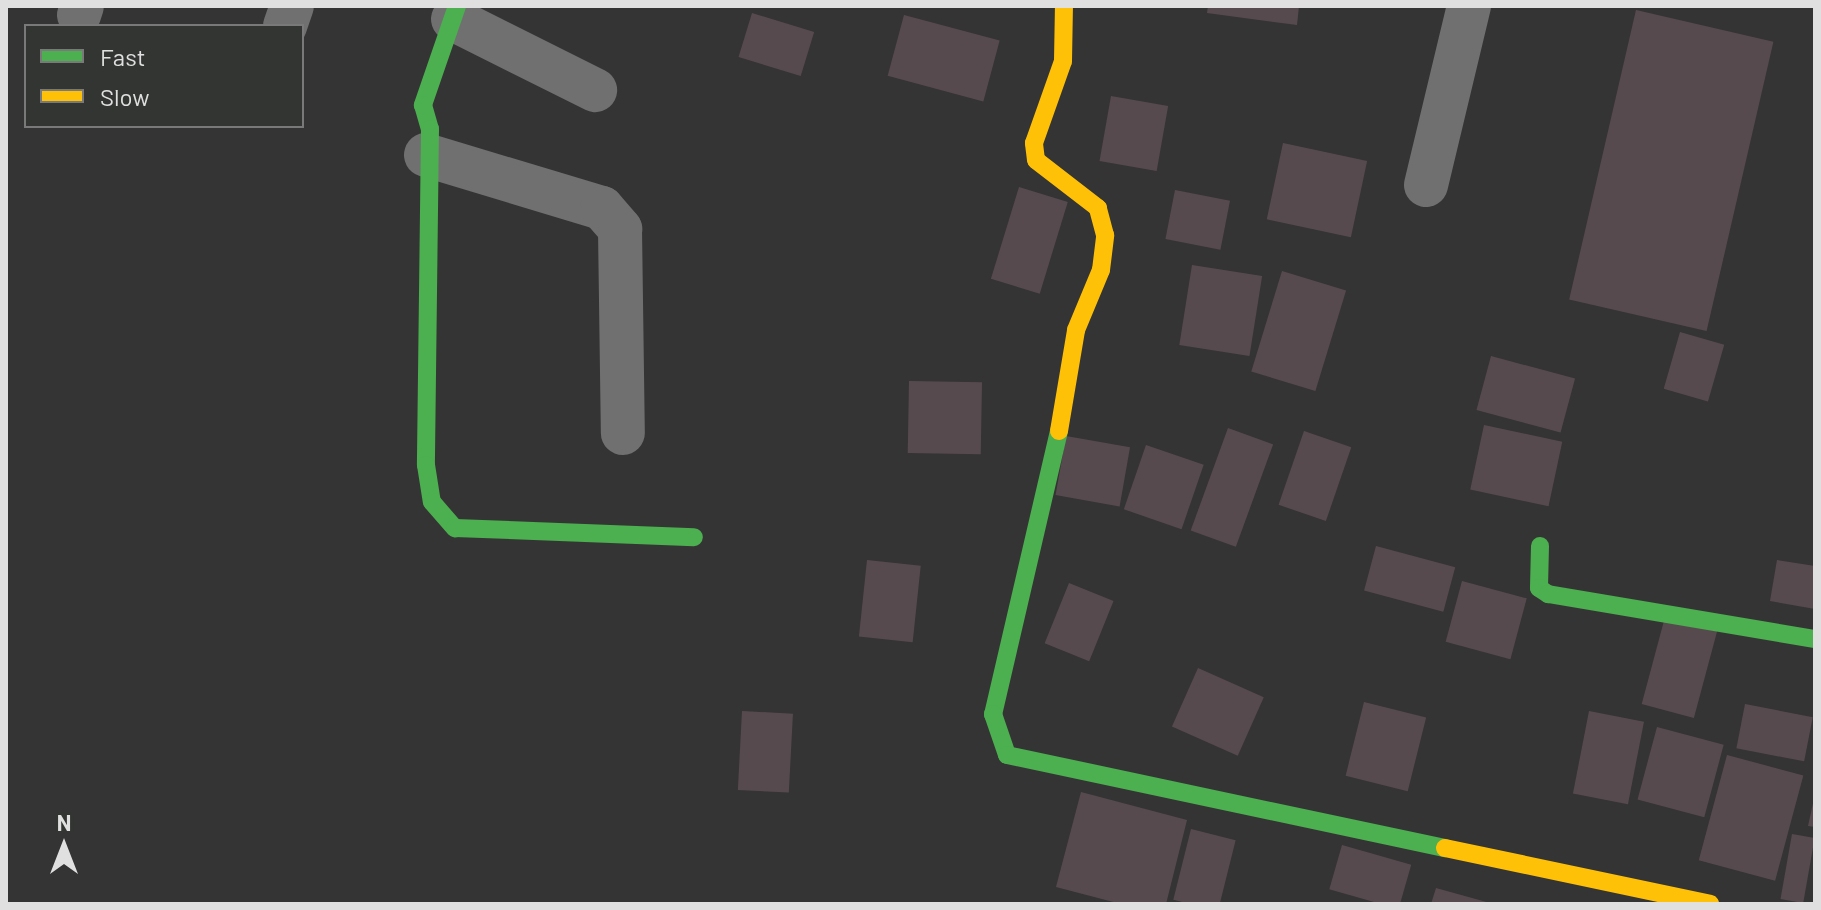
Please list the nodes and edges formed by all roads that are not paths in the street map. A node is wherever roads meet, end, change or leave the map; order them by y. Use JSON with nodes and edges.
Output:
{"nodes":[{"id":1,"x":1064,"y":6,"type":"edge"},
{"id":2,"x":1469,"y":6,"type":"edge"},
{"id":3,"x":455,"y":13,"type":"edge"},
{"id":4,"x":595,"y":90,"type":"dead end"},
{"id":5,"x":426,"y":155,"type":"junction"},
{"id":6,"x":1426,"y":185,"type":"dead end"},
{"id":7,"x":623,"y":433,"type":"dead end"},
{"id":8,"x":694,"y":537,"type":"dead end"},
{"id":9,"x":1540,"y":546,"type":"dead end"},
{"id":10,"x":1815,"y":639,"type":"edge"},
{"id":11,"x":1710,"y":904,"type":"edge"}],
"edges":[{"from":1,"to":11,"type":"street"},
{"from":2,"to":6,"type":"street"},
{"from":3,"to":4,"type":"street"},
{"from":3,"to":5,"type":"street"},
{"from":5,"to":7,"type":"street"},
{"from":5,"to":8,"type":"street"},
{"from":9,"to":10,"type":"street"}]}
